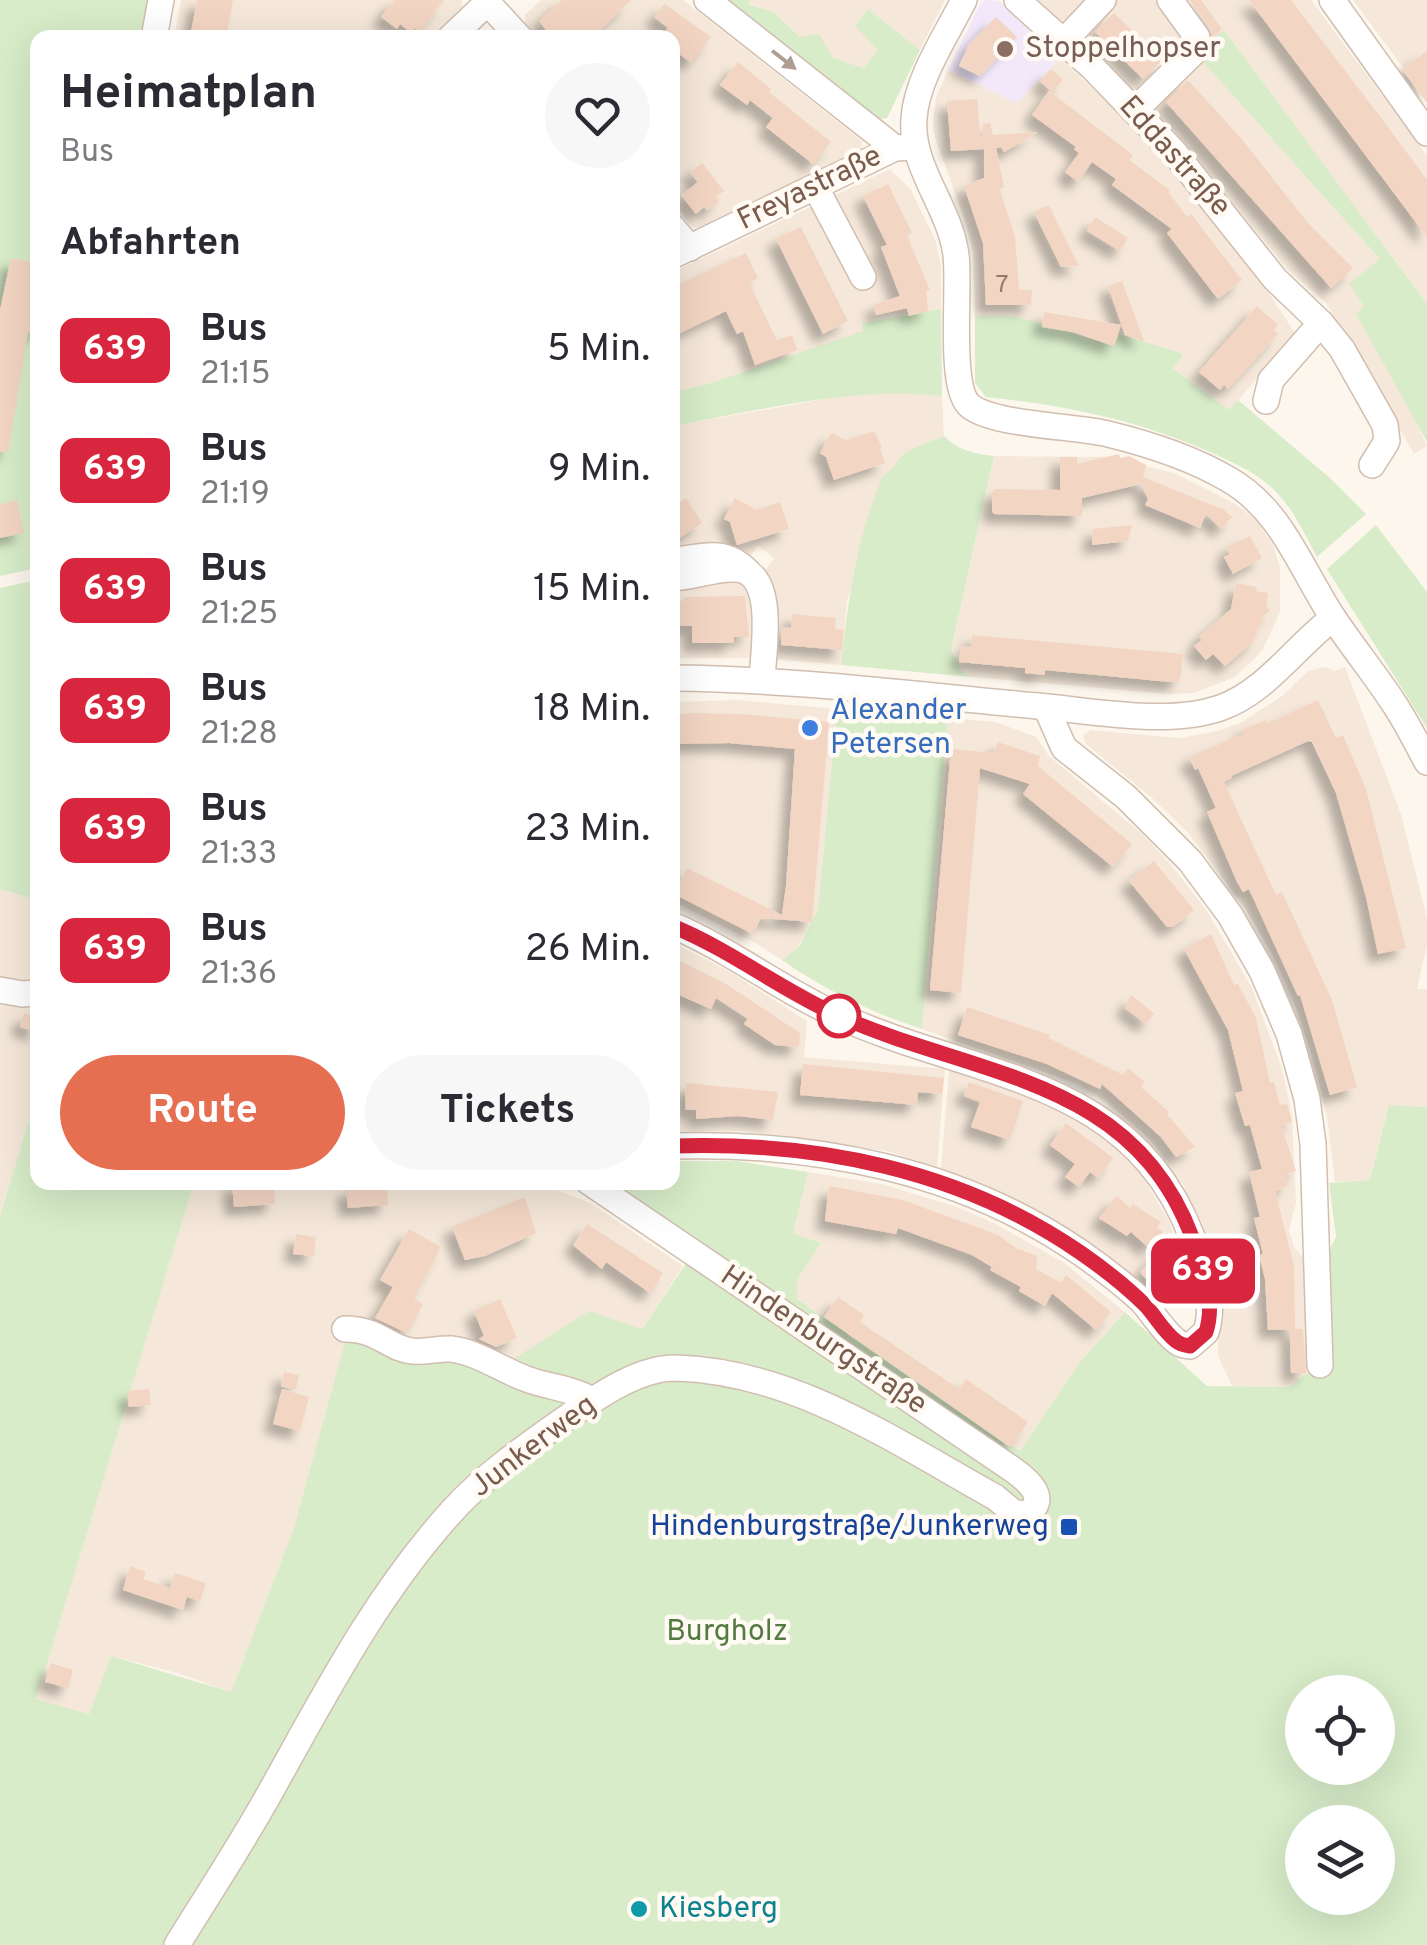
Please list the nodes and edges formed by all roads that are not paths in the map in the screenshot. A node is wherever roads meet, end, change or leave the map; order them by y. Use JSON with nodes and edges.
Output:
{"nodes":[{"id":1,"x":162,"y":0,"type":"edge"},
{"id":2,"x":707,"y":0,"type":"edge"},
{"id":3,"x":964,"y":0,"type":"edge"},
{"id":4,"x":1017,"y":0,"type":"edge"},
{"id":5,"x":1104,"y":0,"type":"edge"},
{"id":6,"x":1170,"y":0,"type":"edge"},
{"id":7,"x":1332,"y":0,"type":"edge"},
{"id":8,"x":499,"y":5,"type":"edge"},
{"id":9,"x":156,"y":30,"type":"edge"},
{"id":10,"x":462,"y":30,"type":"edge"},
{"id":11,"x":515,"y":30,"type":"edge"},
{"id":12,"x":1063,"y":42,"type":"junction"},
{"id":13,"x":1134,"y":111,"type":"junction"},
{"id":14,"x":1427,"y":133,"type":"edge"},
{"id":15,"x":906,"y":147,"type":"junction"},
{"id":16,"x":816,"y":188,"type":"junction"},
{"id":17,"x":681,"y":252,"type":"edge"},
{"id":18,"x":863,"y":277,"type":"dead end"},
{"id":19,"x":1321,"y":323,"type":"junction"},
{"id":20,"x":1266,"y":400,"type":"dead end"},
{"id":21,"x":1372,"y":465,"type":"dead end"},
{"id":22,"x":680,"y":560,"type":"edge"},
{"id":23,"x":748,"y":572,"type":"junction"},
{"id":24,"x":680,"y":577,"type":"edge"},
{"id":25,"x":1333,"y":618,"type":"junction"},
{"id":26,"x":680,"y":678,"type":"edge"},
{"id":27,"x":762,"y":680,"type":"junction"},
{"id":28,"x":1046,"y":706,"type":"junction"},
{"id":29,"x":1427,"y":762,"type":"edge"},
{"id":30,"x":680,"y":930,"type":"edge"},
{"id":31,"x":0,"y":990,"type":"edge"},
{"id":32,"x":30,"y":994,"type":"edge"},
{"id":33,"x":680,"y":1146,"type":"edge"},
{"id":34,"x":601,"y":1190,"type":"edge"},
{"id":35,"x":346,"y":1329,"type":"dead end"},
{"id":36,"x":1320,"y":1365,"type":"dead end"},
{"id":37,"x":592,"y":1400,"type":"junction"},
{"id":38,"x":1033,"y":1510,"type":"joint"},
{"id":39,"x":178,"y":1945,"type":"edge"}],
"edges":[{"from":1,"to":9,"type":"street"},
{"from":2,"to":15,"type":"street","one_way":true},
{"from":3,"to":15,"type":"street","name":"Freyastraße"},
{"from":4,"to":12,"type":"street","name":"Eddastraße"},
{"from":5,"to":12,"type":"street"},
{"from":6,"to":13,"type":"street"},
{"from":7,"to":14,"type":"street"},
{"from":8,"to":10,"type":"street"},
{"from":8,"to":11,"type":"street"},
{"from":12,"to":13,"type":"street","name":"Eddastraße"},
{"from":13,"to":19,"type":"street","name":"Eddastraße"},
{"from":15,"to":16,"type":"street","name":"Freyastraße"},
{"from":15,"to":25,"type":"street"},
{"from":16,"to":17,"type":"street","name":"Freyastraße"},
{"from":16,"to":18,"type":"street"},
{"from":19,"to":20,"type":"street"},
{"from":19,"to":21,"type":"street","name":"Eddastraße"},
{"from":22,"to":23,"type":"street"},
{"from":23,"to":24,"type":"street"},
{"from":23,"to":27,"type":"street"},
{"from":25,"to":28,"type":"street"},
{"from":25,"to":29,"type":"street"},
{"from":26,"to":27,"type":"street"},
{"from":27,"to":28,"type":"street"},
{"from":28,"to":36,"type":"street"},
{"from":30,"to":33,"type":"street"},
{"from":31,"to":32,"type":"street"},
{"from":34,"to":38,"type":"street","name":"Hindenburgstraße"},
{"from":35,"to":37,"type":"street"},
{"from":37,"to":38,"type":"street","name":"Junkerweg"},
{"from":37,"to":39,"type":"street","name":"Junkerweg"}]}
